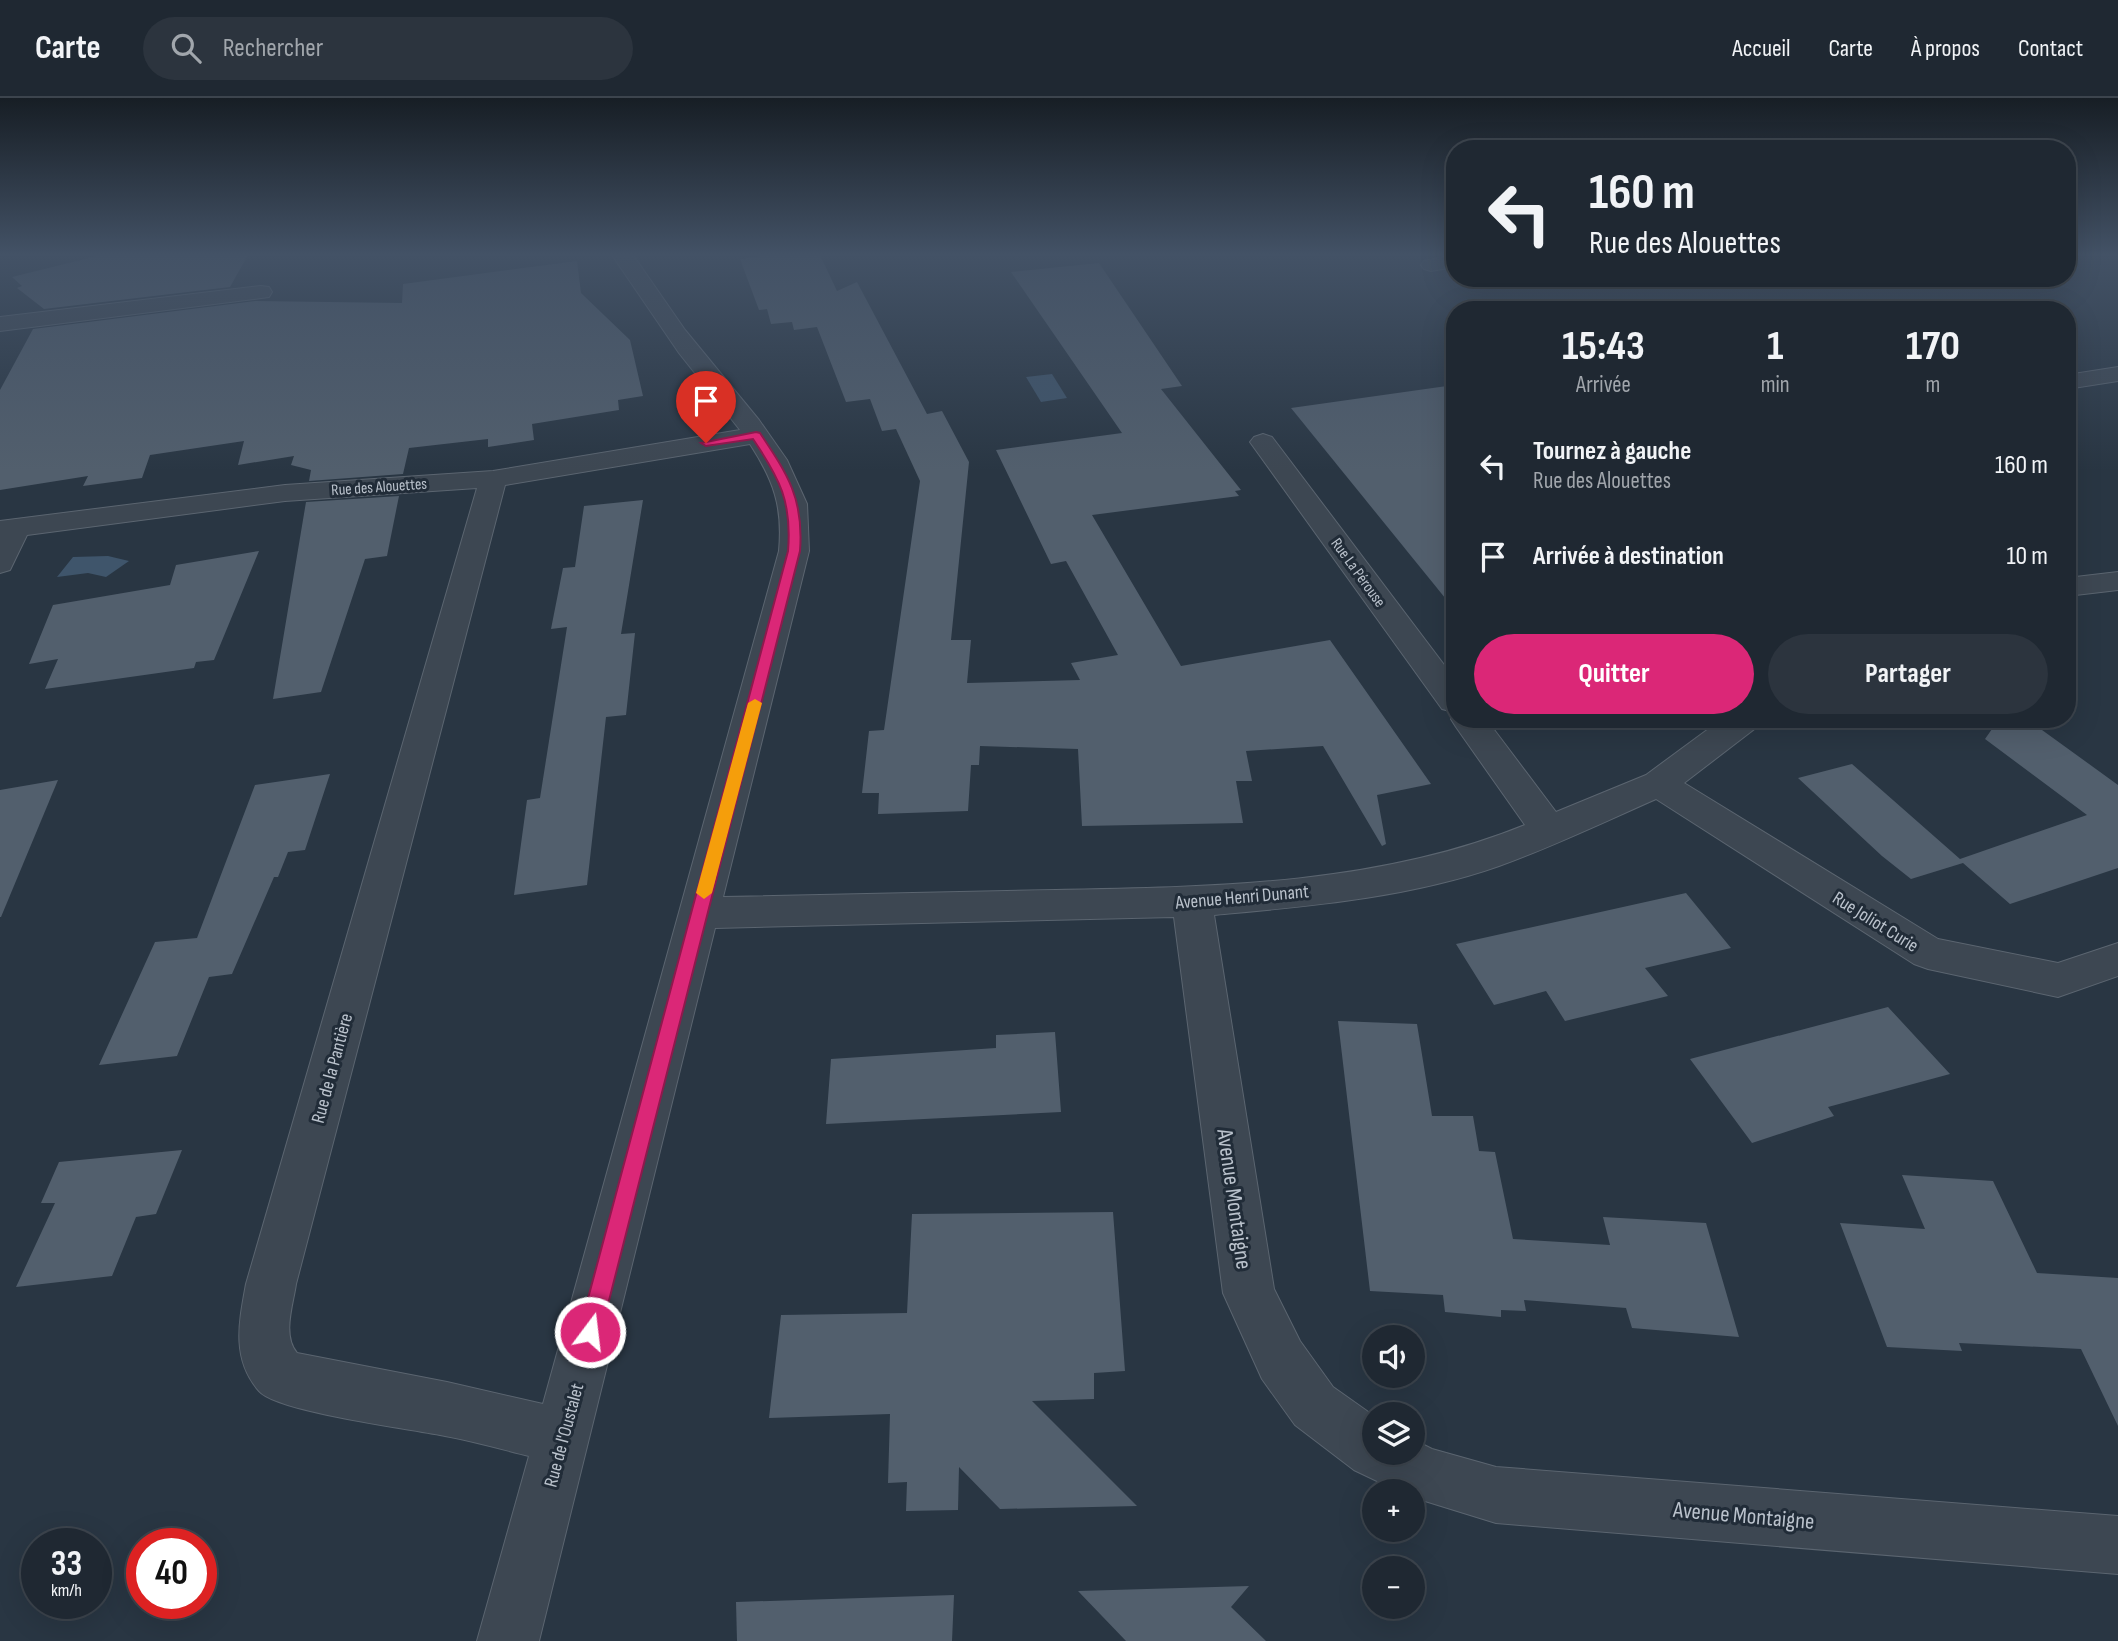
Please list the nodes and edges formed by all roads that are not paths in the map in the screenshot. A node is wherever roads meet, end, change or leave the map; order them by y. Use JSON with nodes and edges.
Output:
{"nodes":[{"id":1,"x":672,"y":327,"type":"edge"},
{"id":2,"x":2118,"y":374,"type":"edge"},
{"id":3,"x":2076,"y":381,"type":"edge"},
{"id":4,"x":756,"y":435,"type":"junction"},
{"id":5,"x":1263,"y":442,"type":"dead end"},
{"id":6,"x":493,"y":479,"type":"junction"},
{"id":7,"x":8,"y":529,"type":"edge"},
{"id":8,"x":0,"y":564,"type":"edge"},
{"id":9,"x":2118,"y":581,"type":"edge"},
{"id":10,"x":2076,"y":586,"type":"edge"},
{"id":11,"x":1446,"y":690,"type":"edge"},
{"id":12,"x":1475,"y":728,"type":"edge"},
{"id":13,"x":1733,"y":728,"type":"edge"},
{"id":14,"x":1659,"y":784,"type":"junction"},
{"id":15,"x":1549,"y":830,"type":"junction"},
{"id":16,"x":1192,"y":902,"type":"junction"},
{"id":17,"x":699,"y":913,"type":"junction"},
{"id":18,"x":2118,"y":959,"type":"edge"},
{"id":19,"x":563,"y":1436,"type":"junction"},
{"id":20,"x":1362,"y":1441,"type":"edge"},
{"id":21,"x":1405,"y":1465,"type":"edge"},
{"id":22,"x":2118,"y":1545,"type":"edge"},
{"id":23,"x":508,"y":1641,"type":"edge"}],
"edges":[{"from":1,"to":4,"type":"street","name":"Rue de l'Oustalet"},
{"from":2,"to":3,"type":"street"},
{"from":4,"to":6,"type":"street","name":"Rue des Alouettes"},
{"from":4,"to":17,"type":"street","name":"Rue de l'Oustalet"},
{"from":5,"to":11,"type":"street","name":"Rue La Pérouse"},
{"from":6,"to":7,"type":"street","name":"Rue des Alouettes"},
{"from":6,"to":19,"type":"street","name":"Rue de la Pantière"},
{"from":7,"to":8,"type":"street"},
{"from":9,"to":10,"type":"street"},
{"from":12,"to":15,"type":"street"},
{"from":13,"to":14,"type":"street","name":"Avenue Henri Dunant"},
{"from":14,"to":15,"type":"street","name":"Avenue Henri Dunant"},
{"from":14,"to":18,"type":"street","name":"Rue Joliot Curie"},
{"from":15,"to":16,"type":"street","name":"Avenue Henri Dunant"},
{"from":16,"to":17,"type":"street","name":"Avenue Henri Dunant"},
{"from":16,"to":20,"type":"street","name":"Avenue Montaigne"},
{"from":17,"to":19,"type":"street","name":"Rue de l'Oustalet"},
{"from":19,"to":23,"type":"street","name":"Rue de l'Oustalet"},
{"from":21,"to":22,"type":"street","name":"Avenue Montaigne"}]}
